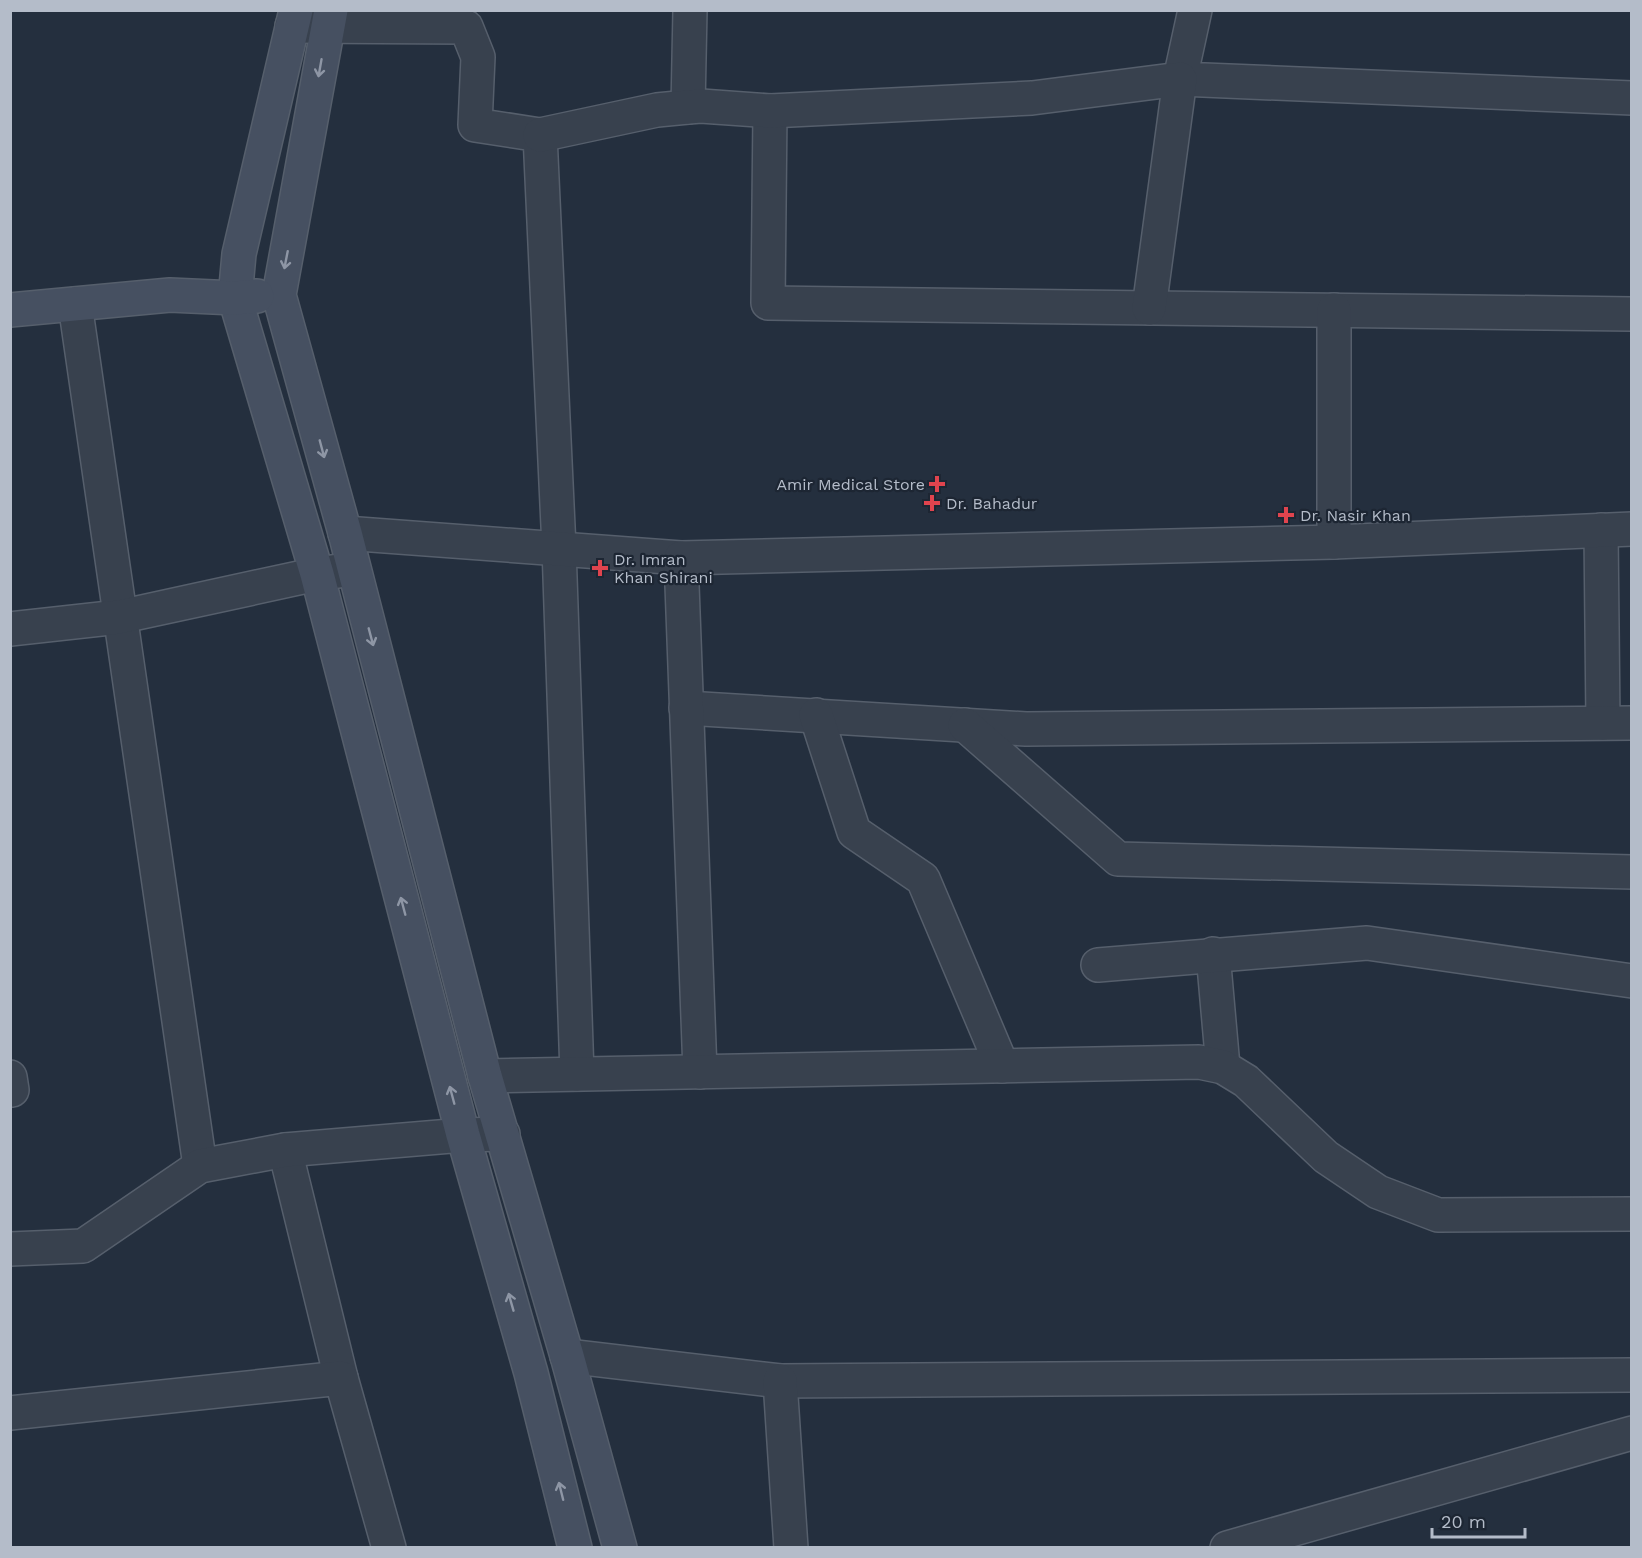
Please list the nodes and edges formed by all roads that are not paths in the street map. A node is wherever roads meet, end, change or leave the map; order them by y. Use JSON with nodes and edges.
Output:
{"nodes":[{"id":1,"x":690,"y":10,"type":"edge"},
{"id":2,"x":1195,"y":10,"type":"edge"},
{"id":3,"x":294,"y":18,"type":"edge"},
{"id":4,"x":329,"y":18,"type":"edge"},
{"id":5,"x":1180,"y":79,"type":"junction"},
{"id":6,"x":1632,"y":98,"type":"edge"},
{"id":7,"x":688,"y":107,"type":"junction"},
{"id":8,"x":770,"y":111,"type":"junction"},
{"id":9,"x":540,"y":135,"type":"junction"},
{"id":10,"x":279,"y":295,"type":"junction"},
{"id":11,"x":235,"y":298,"type":"junction"},
{"id":12,"x":75,"y":304,"type":"junction"},
{"id":13,"x":1149,"y":309,"type":"junction"},
{"id":14,"x":10,"y":310,"type":"edge"},
{"id":15,"x":1334,"y":310,"type":"junction"},
{"id":16,"x":1632,"y":314,"type":"edge"},
{"id":17,"x":1616,"y":530,"type":"edge"},
{"id":18,"x":345,"y":533,"type":"junction"},
{"id":19,"x":1334,"y":542,"type":"junction"},
{"id":20,"x":559,"y":548,"type":"junction"},
{"id":21,"x":681,"y":558,"type":"junction"},
{"id":22,"x":353,"y":568,"type":"junction"},
{"id":23,"x":317,"y":574,"type":"junction"},
{"id":24,"x":119,"y":617,"type":"junction"},
{"id":25,"x":10,"y":629,"type":"edge"},
{"id":26,"x":686,"y":708,"type":"junction"},
{"id":27,"x":816,"y":716,"type":"junction"},
{"id":28,"x":1617,"y":723,"type":"edge"},
{"id":29,"x":965,"y":725,"type":"junction"},
{"id":30,"x":1632,"y":872,"type":"edge"},
{"id":31,"x":1213,"y":954,"type":"junction"},
{"id":32,"x":1098,"y":965,"type":"dead end"},
{"id":33,"x":1632,"y":981,"type":"edge"},
{"id":34,"x":1002,"y":1066,"type":"junction"},
{"id":35,"x":1223,"y":1066,"type":"junction"},
{"id":36,"x":700,"y":1072,"type":"junction"},
{"id":37,"x":577,"y":1074,"type":"junction"},
{"id":38,"x":485,"y":1076,"type":"junction"},
{"id":39,"x":10,"y":1077,"type":"edge"},
{"id":40,"x":10,"y":1090,"type":"edge"},
{"id":41,"x":503,"y":1134,"type":"junction"},
{"id":42,"x":463,"y":1135,"type":"junction"},
{"id":43,"x":285,"y":1150,"type":"junction"},
{"id":44,"x":200,"y":1166,"type":"junction"},
{"id":45,"x":1632,"y":1214,"type":"edge"},
{"id":46,"x":10,"y":1250,"type":"edge"},
{"id":47,"x":567,"y":1356,"type":"junction"},
{"id":48,"x":1632,"y":1375,"type":"edge"},
{"id":49,"x":341,"y":1378,"type":"junction"},
{"id":50,"x":780,"y":1381,"type":"junction"},
{"id":51,"x":10,"y":1413,"type":"edge"},
{"id":52,"x":1632,"y":1433,"type":"edge"},
{"id":53,"x":389,"y":1548,"type":"edge"},
{"id":54,"x":575,"y":1548,"type":"edge"},
{"id":55,"x":620,"y":1548,"type":"edge"},
{"id":56,"x":791,"y":1548,"type":"edge"},
{"id":57,"x":1227,"y":1548,"type":"edge"}],
"edges":[{"from":1,"to":7,"type":"street"},
{"from":2,"to":5,"type":"street"},
{"from":3,"to":4,"type":"street"},
{"from":3,"to":11,"type":"main road"},
{"from":4,"to":9,"type":"street"},
{"from":4,"to":10,"type":"main road","one_way":true},
{"from":5,"to":6,"type":"street"},
{"from":5,"to":8,"type":"street"},
{"from":5,"to":13,"type":"street"},
{"from":7,"to":8,"type":"street"},
{"from":7,"to":9,"type":"street"},
{"from":8,"to":13,"type":"street"},
{"from":9,"to":20,"type":"street"},
{"from":10,"to":11,"type":"main road"},
{"from":10,"to":18,"type":"main road","one_way":true},
{"from":11,"to":12,"type":"main road"},
{"from":11,"to":23,"type":"main road"},
{"from":12,"to":14,"type":"main road"},
{"from":12,"to":24,"type":"street"},
{"from":13,"to":15,"type":"street"},
{"from":15,"to":16,"type":"street"},
{"from":15,"to":19,"type":"street"},
{"from":17,"to":19,"type":"street"},
{"from":17,"to":28,"type":"street"},
{"from":18,"to":20,"type":"street"},
{"from":18,"to":22,"type":"main road"},
{"from":19,"to":21,"type":"street"},
{"from":20,"to":21,"type":"street"},
{"from":20,"to":37,"type":"street"},
{"from":21,"to":26,"type":"street"},
{"from":22,"to":23,"type":"street"},
{"from":22,"to":38,"type":"main road","one_way":true},
{"from":23,"to":24,"type":"street"},
{"from":42,"to":23,"type":"main road","one_way":true},
{"from":24,"to":25,"type":"street"},
{"from":24,"to":44,"type":"street"},
{"from":26,"to":27,"type":"street"},
{"from":26,"to":36,"type":"street"},
{"from":27,"to":29,"type":"street"},
{"from":27,"to":34,"type":"street"},
{"from":28,"to":29,"type":"street"},
{"from":29,"to":30,"type":"street"},
{"from":31,"to":32,"type":"street"},
{"from":31,"to":33,"type":"street"},
{"from":31,"to":35,"type":"street"},
{"from":34,"to":35,"type":"street"},
{"from":34,"to":36,"type":"street"},
{"from":35,"to":45,"type":"street"},
{"from":36,"to":37,"type":"street"},
{"from":37,"to":38,"type":"street"},
{"from":38,"to":41,"type":"main road"},
{"from":39,"to":40,"type":"street"},
{"from":41,"to":42,"type":"street"},
{"from":41,"to":47,"type":"main road"},
{"from":42,"to":43,"type":"street"},
{"from":54,"to":42,"type":"main road","one_way":true},
{"from":43,"to":44,"type":"street"},
{"from":43,"to":49,"type":"street"},
{"from":44,"to":46,"type":"street"},
{"from":47,"to":50,"type":"street"},
{"from":47,"to":55,"type":"main road"},
{"from":48,"to":50,"type":"street"},
{"from":49,"to":51,"type":"street"},
{"from":49,"to":53,"type":"street"},
{"from":50,"to":56,"type":"street"},
{"from":52,"to":57,"type":"street"}]}
